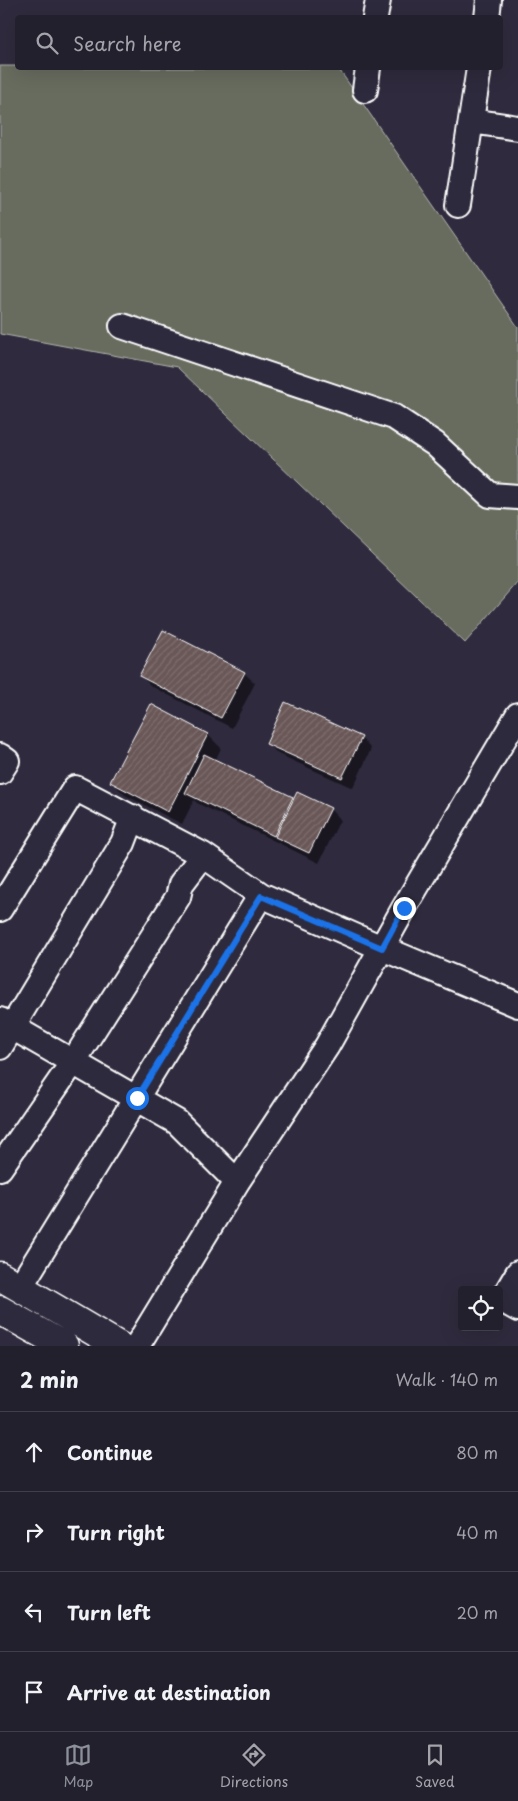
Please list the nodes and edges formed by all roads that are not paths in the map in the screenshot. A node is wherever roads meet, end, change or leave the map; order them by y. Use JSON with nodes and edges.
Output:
{"nodes":[{"id":1,"x":378,"y":0,"type":"edge"},
{"id":2,"x":490,"y":0,"type":"edge"},
{"id":3,"x":376,"y":15,"type":"edge"},
{"id":4,"x":488,"y":15,"type":"edge"},
{"id":5,"x":479,"y":70,"type":"edge"},
{"id":6,"x":471,"y":120,"type":"junction"},
{"id":7,"x":518,"y":128,"type":"edge"},
{"id":8,"x":458,"y":205,"type":"dead end"},
{"id":9,"x":122,"y":326,"type":"dead end"},
{"id":10,"x":518,"y":497,"type":"edge"},
{"id":11,"x":518,"y":715,"type":"edge"},
{"id":12,"x":0,"y":756,"type":"edge"},
{"id":13,"x":0,"y":772,"type":"edge"},
{"id":14,"x":133,"y":817,"type":"junction"},
{"id":15,"x":203,"y":855,"type":"junction"},
{"id":16,"x":261,"y":896,"type":"junction"},
{"id":17,"x":0,"y":909,"type":"edge"},
{"id":18,"x":382,"y":948,"type":"junction"},
{"id":19,"x":518,"y":1005,"type":"edge"},
{"id":20,"x":7,"y":1023,"type":"edge"},
{"id":21,"x":0,"y":1047,"type":"edge"},
{"id":22,"x":73,"y":1062,"type":"junction"},
{"id":23,"x":137,"y":1098,"type":"junction"},
{"id":24,"x":0,"y":1168,"type":"edge"},
{"id":25,"x":237,"y":1182,"type":"junction"},
{"id":26,"x":518,"y":1273,"type":"edge"},
{"id":27,"x":10,"y":1282,"type":"edge"},
{"id":28,"x":518,"y":1309,"type":"edge"},
{"id":29,"x":0,"y":1310,"type":"edge"},
{"id":30,"x":64,"y":1346,"type":"edge"},
{"id":31,"x":119,"y":1346,"type":"edge"},
{"id":32,"x":137,"y":1346,"type":"edge"}],
"edges":[{"from":1,"to":3,"type":"street"},
{"from":2,"to":4,"type":"street"},
{"from":5,"to":6,"type":"street"},
{"from":6,"to":7,"type":"street"},
{"from":6,"to":8,"type":"street"},
{"from":9,"to":10,"type":"street"},
{"from":11,"to":18,"type":"street"},
{"from":12,"to":13,"type":"street"},
{"from":14,"to":15,"type":"street"},
{"from":14,"to":17,"type":"street"},
{"from":14,"to":20,"type":"street"},
{"from":15,"to":16,"type":"street"},
{"from":15,"to":22,"type":"street"},
{"from":16,"to":18,"type":"street"},
{"from":16,"to":23,"type":"street"},
{"from":18,"to":19,"type":"street"},
{"from":18,"to":25,"type":"street"},
{"from":20,"to":21,"type":"street"},
{"from":20,"to":22,"type":"street"},
{"from":22,"to":23,"type":"street"},
{"from":22,"to":24,"type":"street"},
{"from":23,"to":25,"type":"street"},
{"from":23,"to":27,"type":"street"},
{"from":25,"to":32,"type":"street"},
{"from":26,"to":28,"type":"street"},
{"from":27,"to":31,"type":"main road"},
{"from":29,"to":30,"type":"main road"}]}
